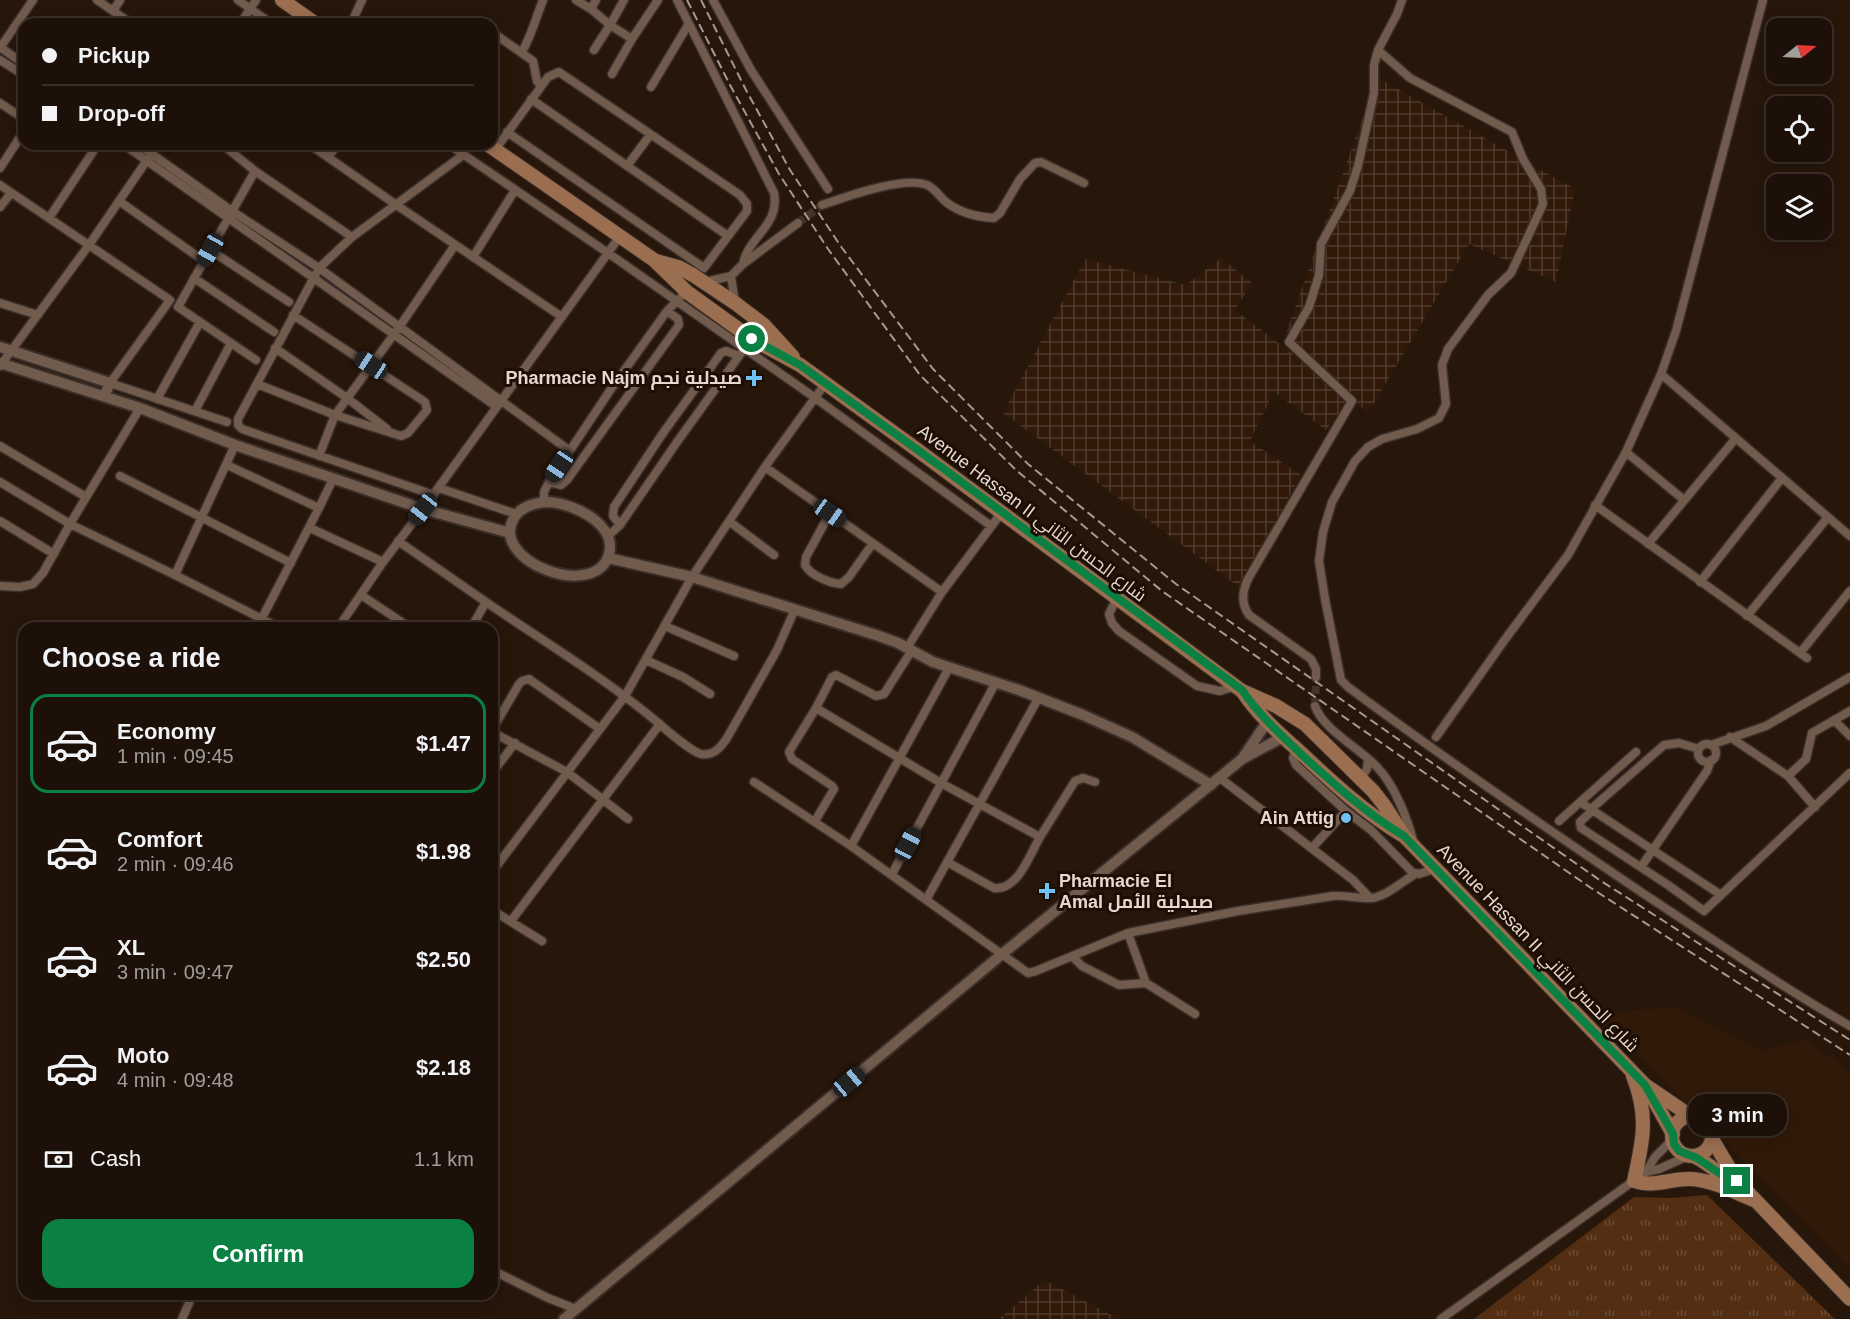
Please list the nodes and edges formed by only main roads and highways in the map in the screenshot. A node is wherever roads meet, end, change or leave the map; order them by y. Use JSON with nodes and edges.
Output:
{"nodes":[{"id":1,"x":282,"y":0,"type":"edge"},
{"id":2,"x":308,"y":18,"type":"edge"},
{"id":3,"x":495,"y":150,"type":"edge"},
{"id":4,"x":654,"y":260,"type":"junction"},
{"id":5,"x":705,"y":282,"type":"junction"},
{"id":6,"x":682,"y":296,"type":"junction"},
{"id":7,"x":764,"y":324,"type":"junction"},
{"id":8,"x":749,"y":344,"type":"junction"},
{"id":9,"x":800,"y":365,"type":"junction"},
{"id":10,"x":1239,"y":688,"type":"junction"},
{"id":11,"x":1297,"y":718,"type":"junction"},
{"id":12,"x":1281,"y":735,"type":"junction"},
{"id":13,"x":1365,"y":783,"type":"junction"},
{"id":14,"x":1350,"y":806,"type":"junction"},
{"id":15,"x":1404,"y":836,"type":"junction"},
{"id":16,"x":1630,"y":1070,"type":"junction"},
{"id":17,"x":1645,"y":1085,"type":"junction"},
{"id":18,"x":1692,"y":1117,"type":"junction"},
{"id":19,"x":1673,"y":1137,"type":"junction"},
{"id":20,"x":1712,"y":1139,"type":"junction"},
{"id":21,"x":1690,"y":1156,"type":"junction"},
{"id":22,"x":1737,"y":1181,"type":"junction"},
{"id":23,"x":1754,"y":1200,"type":"junction"},
{"id":24,"x":1850,"y":1299,"type":"edge"}],
"edges":[{"from":1,"to":2,"type":"main road"},
{"from":3,"to":4,"type":"main road","name":"Avenue Hassan II شارع الحسن الثاني"},
{"from":4,"to":5,"type":"main road","name":"Avenue Hassan II شارع الحسن الثاني"},
{"from":4,"to":6,"type":"main road","name":"Avenue Hassan II شارع الحسن الثاني"},
{"from":5,"to":6,"type":"main road"},
{"from":5,"to":7,"type":"main road","name":"Avenue Hassan II شارع الحسن الثاني"},
{"from":6,"to":8,"type":"main road","name":"Avenue Hassan II شارع الحسن الثاني"},
{"from":7,"to":8,"type":"main road"},
{"from":7,"to":9,"type":"main road","name":"Avenue Hassan II شارع الحسن الثاني"},
{"from":8,"to":9,"type":"main road","name":"Avenue Hassan II شارع الحسن الثاني"},
{"from":9,"to":10,"type":"main road","name":"Avenue Hassan II شارع الحسن الثاني"},
{"from":10,"to":11,"type":"main road","name":"Avenue Hassan II شارع الحسن الثاني"},
{"from":10,"to":12,"type":"main road","name":"Avenue Hassan II شارع الحسن الثاني"},
{"from":11,"to":12,"type":"main road"},
{"from":11,"to":13,"type":"main road","name":"Avenue Hassan II شارع الحسن الثاني"},
{"from":12,"to":14,"type":"main road","name":"Avenue Hassan II شارع الحسن الثاني"},
{"from":13,"to":14,"type":"main road"},
{"from":13,"to":15,"type":"main road","name":"Avenue Hassan II شارع الحسن الثاني"},
{"from":14,"to":15,"type":"main road","name":"Avenue Hassan II شارع الحسن الثاني"},
{"from":15,"to":16,"type":"main road","name":"Avenue Hassan II شارع الحسن الثاني"},
{"from":16,"to":17,"type":"main road","name":"Avenue Hassan II شارع الحسن الثاني"},
{"from":16,"to":23,"type":"main road"},
{"from":17,"to":18,"type":"main road","name":"Avenue Hassan II شارع الحسن الثاني"},
{"from":17,"to":19,"type":"main road","name":"Avenue Hassan II شارع الحسن الثاني"},
{"from":18,"to":19,"type":"main road"},
{"from":18,"to":20,"type":"main road"},
{"from":19,"to":21,"type":"main road"},
{"from":20,"to":21,"type":"main road"},
{"from":20,"to":22,"type":"main road"},
{"from":21,"to":22,"type":"main road"},
{"from":22,"to":23,"type":"main road"},
{"from":23,"to":24,"type":"main road"}]}
